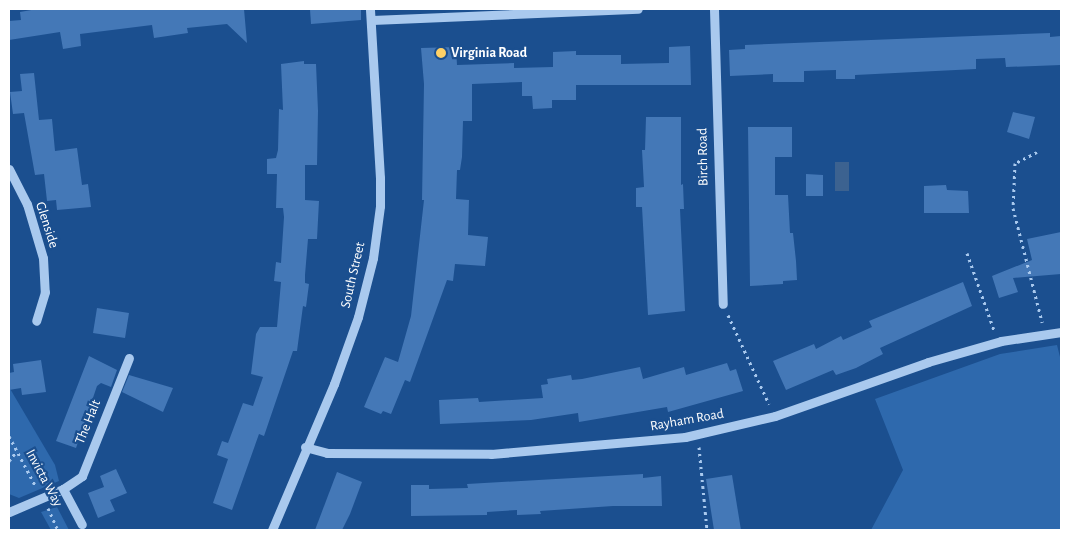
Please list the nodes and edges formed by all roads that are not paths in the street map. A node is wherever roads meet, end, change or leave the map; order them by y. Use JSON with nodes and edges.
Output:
{"nodes":[{"id":1,"x":370,"y":9,"type":"edge"},
{"id":2,"x":638,"y":9,"type":"edge"},
{"id":3,"x":714,"y":9,"type":"edge"},
{"id":4,"x":372,"y":20,"type":"junction"},
{"id":5,"x":9,"y":169,"type":"edge"},
{"id":6,"x":722,"y":304,"type":"road end"},
{"id":7,"x":36,"y":321,"type":"dead end"},
{"id":8,"x":1061,"y":332,"type":"edge"},
{"id":9,"x":129,"y":358,"type":"dead end"},
{"id":10,"x":305,"y":448,"type":"junction"},
{"id":11,"x":63,"y":489,"type":"junction"},
{"id":12,"x":9,"y":512,"type":"edge"},
{"id":13,"x":82,"y":524,"type":"dead end"},
{"id":14,"x":272,"y":530,"type":"edge"}],
"edges":[{"from":1,"to":4,"type":"street","name":"South Street"},
{"from":2,"to":4,"type":"street"},
{"from":3,"to":6,"type":"street","name":"Birch Road"},
{"from":4,"to":10,"type":"street","name":"South Street"},
{"from":5,"to":7,"type":"street","name":"Glenside"},
{"from":8,"to":10,"type":"street","name":"Rayham Road"},
{"from":9,"to":11,"type":"street","name":"The Halt"},
{"from":10,"to":14,"type":"street","name":"South Street"},
{"from":11,"to":12,"type":"street","name":"The Halt"},
{"from":11,"to":13,"type":"street"}]}
